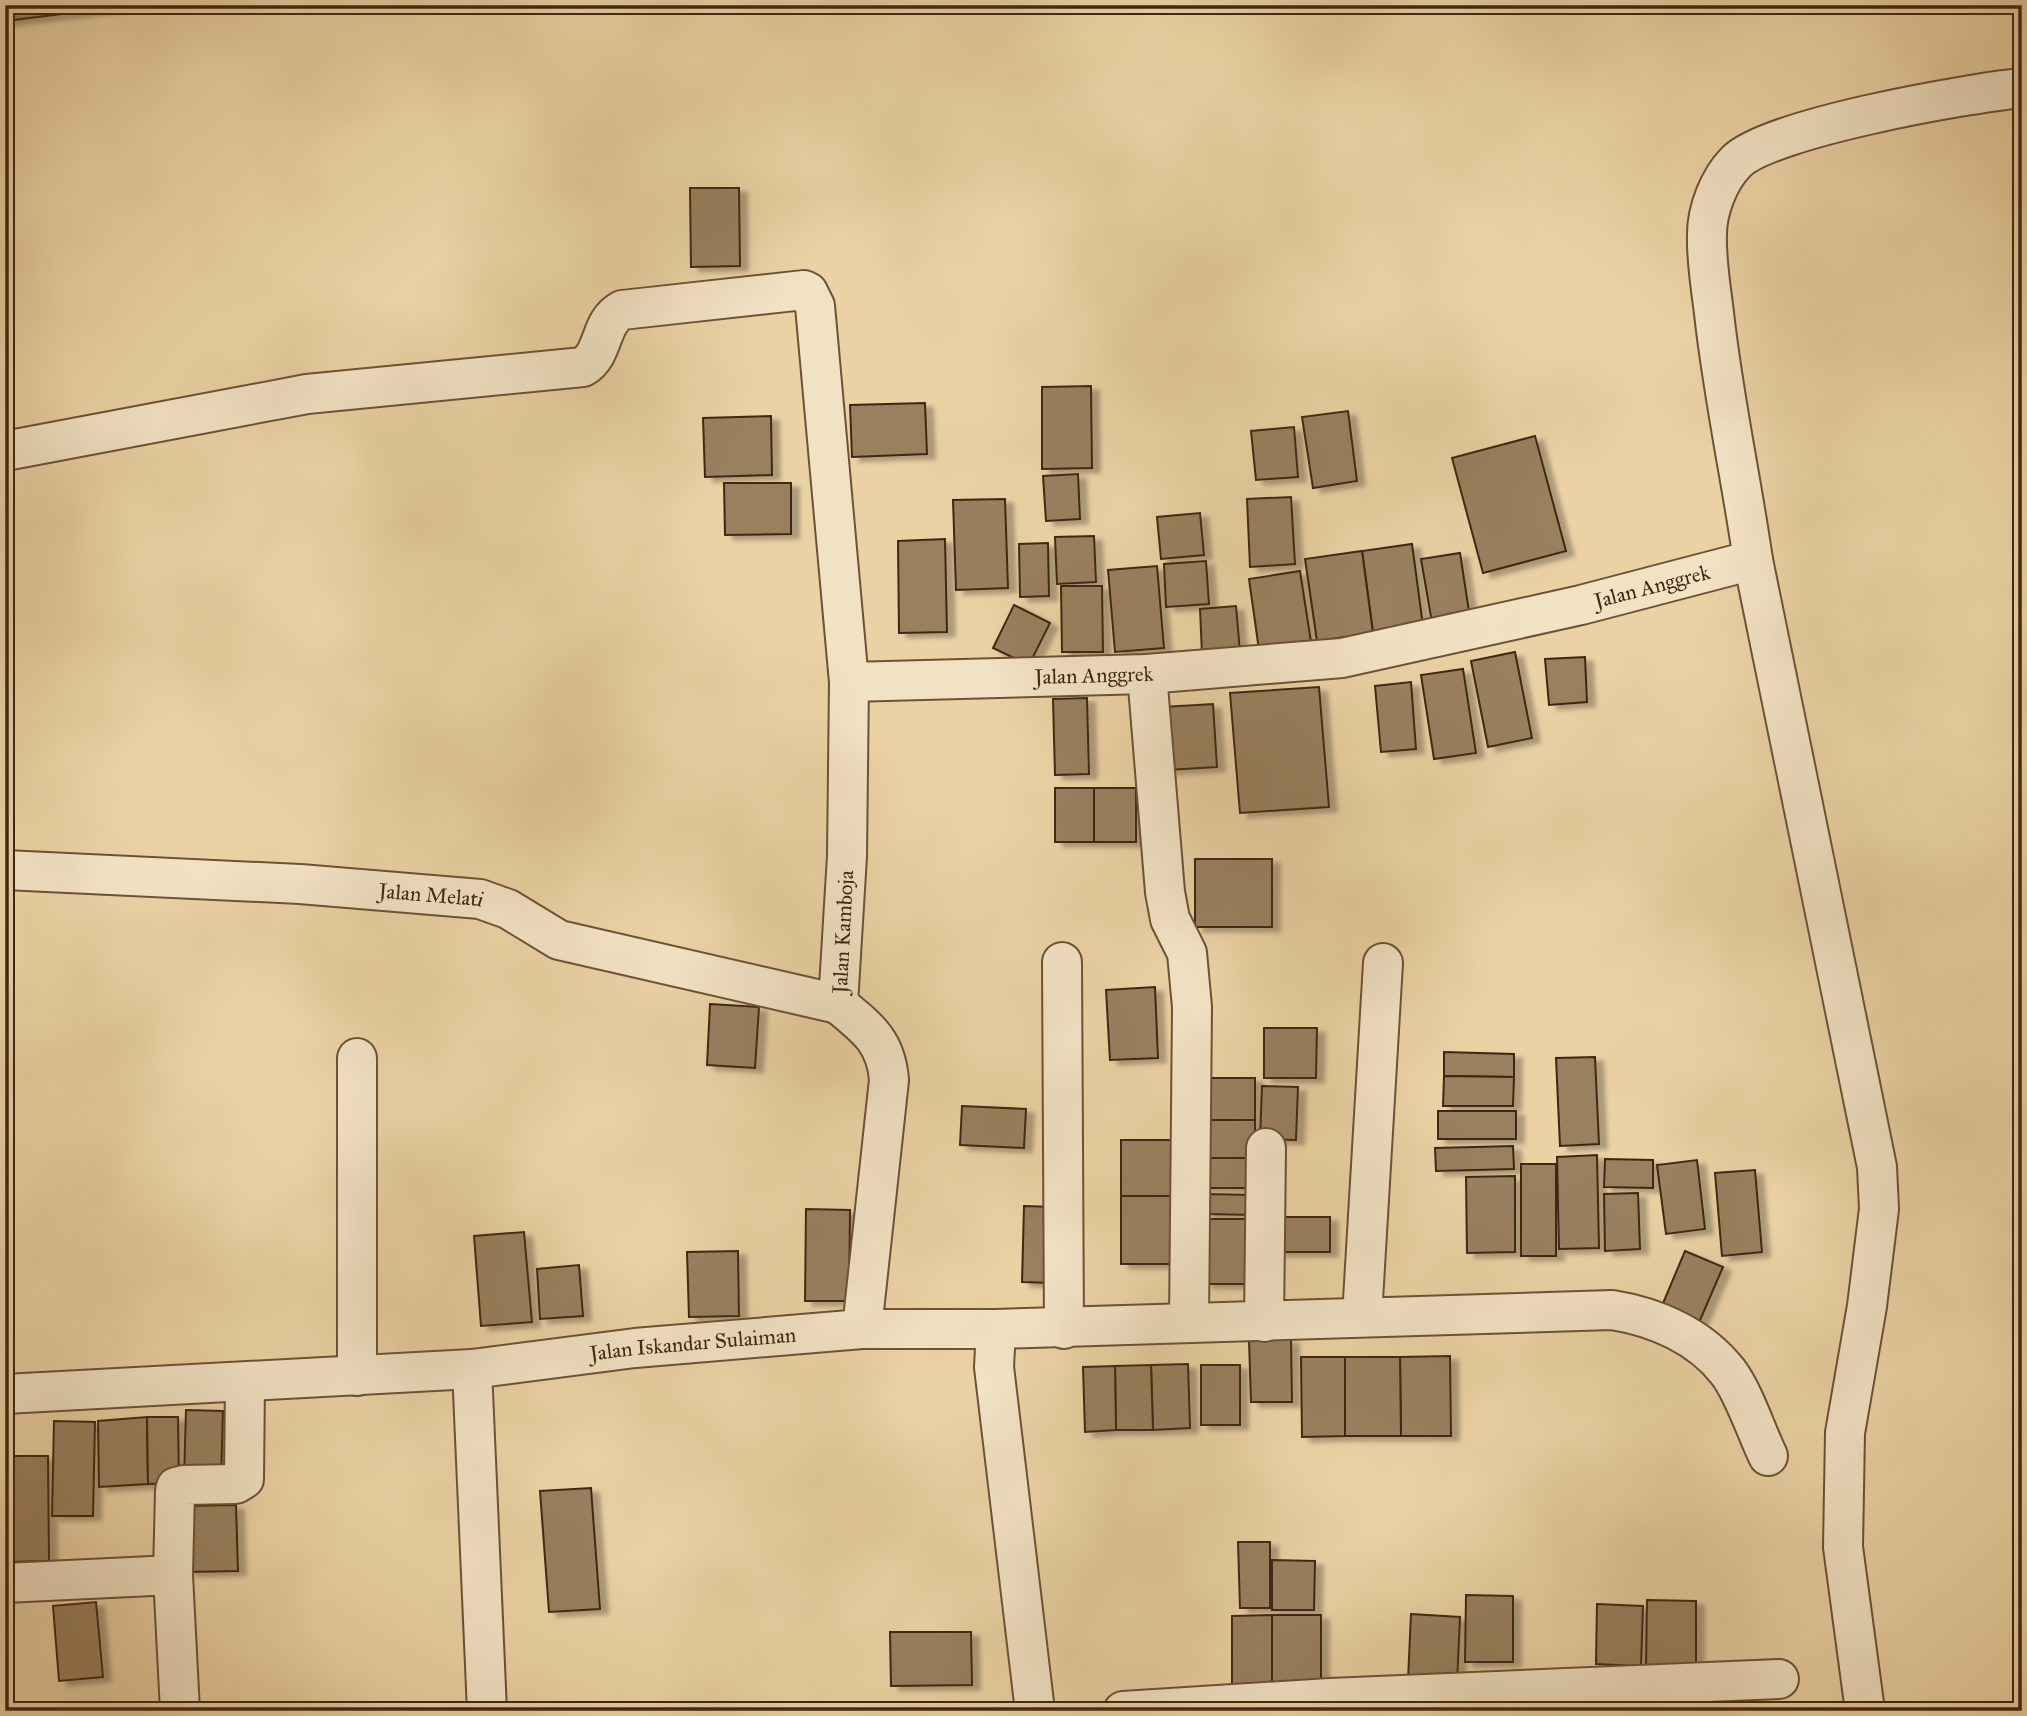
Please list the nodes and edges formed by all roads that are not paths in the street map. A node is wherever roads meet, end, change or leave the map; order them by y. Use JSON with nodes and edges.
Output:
{"nodes":[{"id":1,"x":2022,"y":88,"type":"edge"},
{"id":2,"x":5,"y":451,"type":"edge"},
{"id":3,"x":1754,"y":560,"type":"junction"},
{"id":4,"x":1147,"y":674,"type":"junction"},
{"id":5,"x":849,"y":682,"type":"junction"},
{"id":6,"x":5,"y":870,"type":"edge"},
{"id":7,"x":1062,"y":962,"type":"dead end"},
{"id":8,"x":1383,"y":963,"type":"dead end"},
{"id":9,"x":838,"y":1004,"type":"junction"},
{"id":10,"x":357,"y":1058,"type":"dead end"},
{"id":11,"x":1266,"y":1148,"type":"dead end"},
{"id":12,"x":1362,"y":1317,"type":"junction"},
{"id":13,"x":1189,"y":1322,"type":"junction"},
{"id":14,"x":1264,"y":1322,"type":"junction"},
{"id":15,"x":862,"y":1329,"type":"junction"},
{"id":16,"x":996,"y":1329,"type":"junction"},
{"id":17,"x":1064,"y":1329,"type":"junction"},
{"id":18,"x":472,"y":1369,"type":"junction"},
{"id":19,"x":357,"y":1376,"type":"junction"},
{"id":20,"x":245,"y":1382,"type":"junction"},
{"id":21,"x":5,"y":1394,"type":"edge"},
{"id":22,"x":1768,"y":1455,"type":"dead end"},
{"id":23,"x":173,"y":1575,"type":"junction"},
{"id":24,"x":5,"y":1583,"type":"edge"},
{"id":25,"x":1779,"y":1679,"type":"dead end"},
{"id":26,"x":1568,"y":1700,"type":"edge"},
{"id":27,"x":1331,"y":1704,"type":"edge"},
{"id":28,"x":180,"y":1711,"type":"edge"},
{"id":29,"x":487,"y":1711,"type":"edge"},
{"id":30,"x":1035,"y":1711,"type":"edge"},
{"id":31,"x":1124,"y":1711,"type":"edge"},
{"id":32,"x":1865,"y":1711,"type":"edge"}],
"edges":[{"from":1,"to":3,"type":"street"},
{"from":2,"to":5,"type":"street","name":"Jalan Kamboja"},
{"from":3,"to":4,"type":"street","name":"Jalan Anggrek"},
{"from":3,"to":32,"type":"street"},
{"from":4,"to":5,"type":"street","name":"Jalan Anggrek"},
{"from":4,"to":13,"type":"street"},
{"from":5,"to":9,"type":"street","name":"Jalan Kamboja"},
{"from":6,"to":9,"type":"street","name":"Jalan Melati"},
{"from":7,"to":17,"type":"street"},
{"from":8,"to":12,"type":"street"},
{"from":9,"to":15,"type":"street","name":"Jalan Kamboja"},
{"from":10,"to":19,"type":"street"},
{"from":11,"to":14,"type":"street"},
{"from":12,"to":14,"type":"street","name":"Jalan Iskandar Sulaiman"},
{"from":12,"to":22,"type":"street","name":"Jalan Iskandar Sulaiman"},
{"from":13,"to":14,"type":"street","name":"Jalan Iskandar Sulaiman"},
{"from":13,"to":17,"type":"street","name":"Jalan Iskandar Sulaiman"},
{"from":15,"to":16,"type":"street","name":"Jalan Iskandar Sulaiman"},
{"from":15,"to":18,"type":"street","name":"Jalan Iskandar Sulaiman"},
{"from":16,"to":17,"type":"street","name":"Jalan Iskandar Sulaiman"},
{"from":16,"to":30,"type":"street"},
{"from":18,"to":19,"type":"street","name":"Jalan Iskandar Sulaiman"},
{"from":18,"to":29,"type":"street"},
{"from":19,"to":20,"type":"street","name":"Jalan Iskandar Sulaiman"},
{"from":20,"to":21,"type":"street","name":"Jalan Iskandar Sulaiman"},
{"from":20,"to":23,"type":"street"},
{"from":23,"to":24,"type":"street"},
{"from":23,"to":28,"type":"street"},
{"from":25,"to":26,"type":"street"},
{"from":26,"to":27,"type":"street"},
{"from":27,"to":31,"type":"street"}]}
